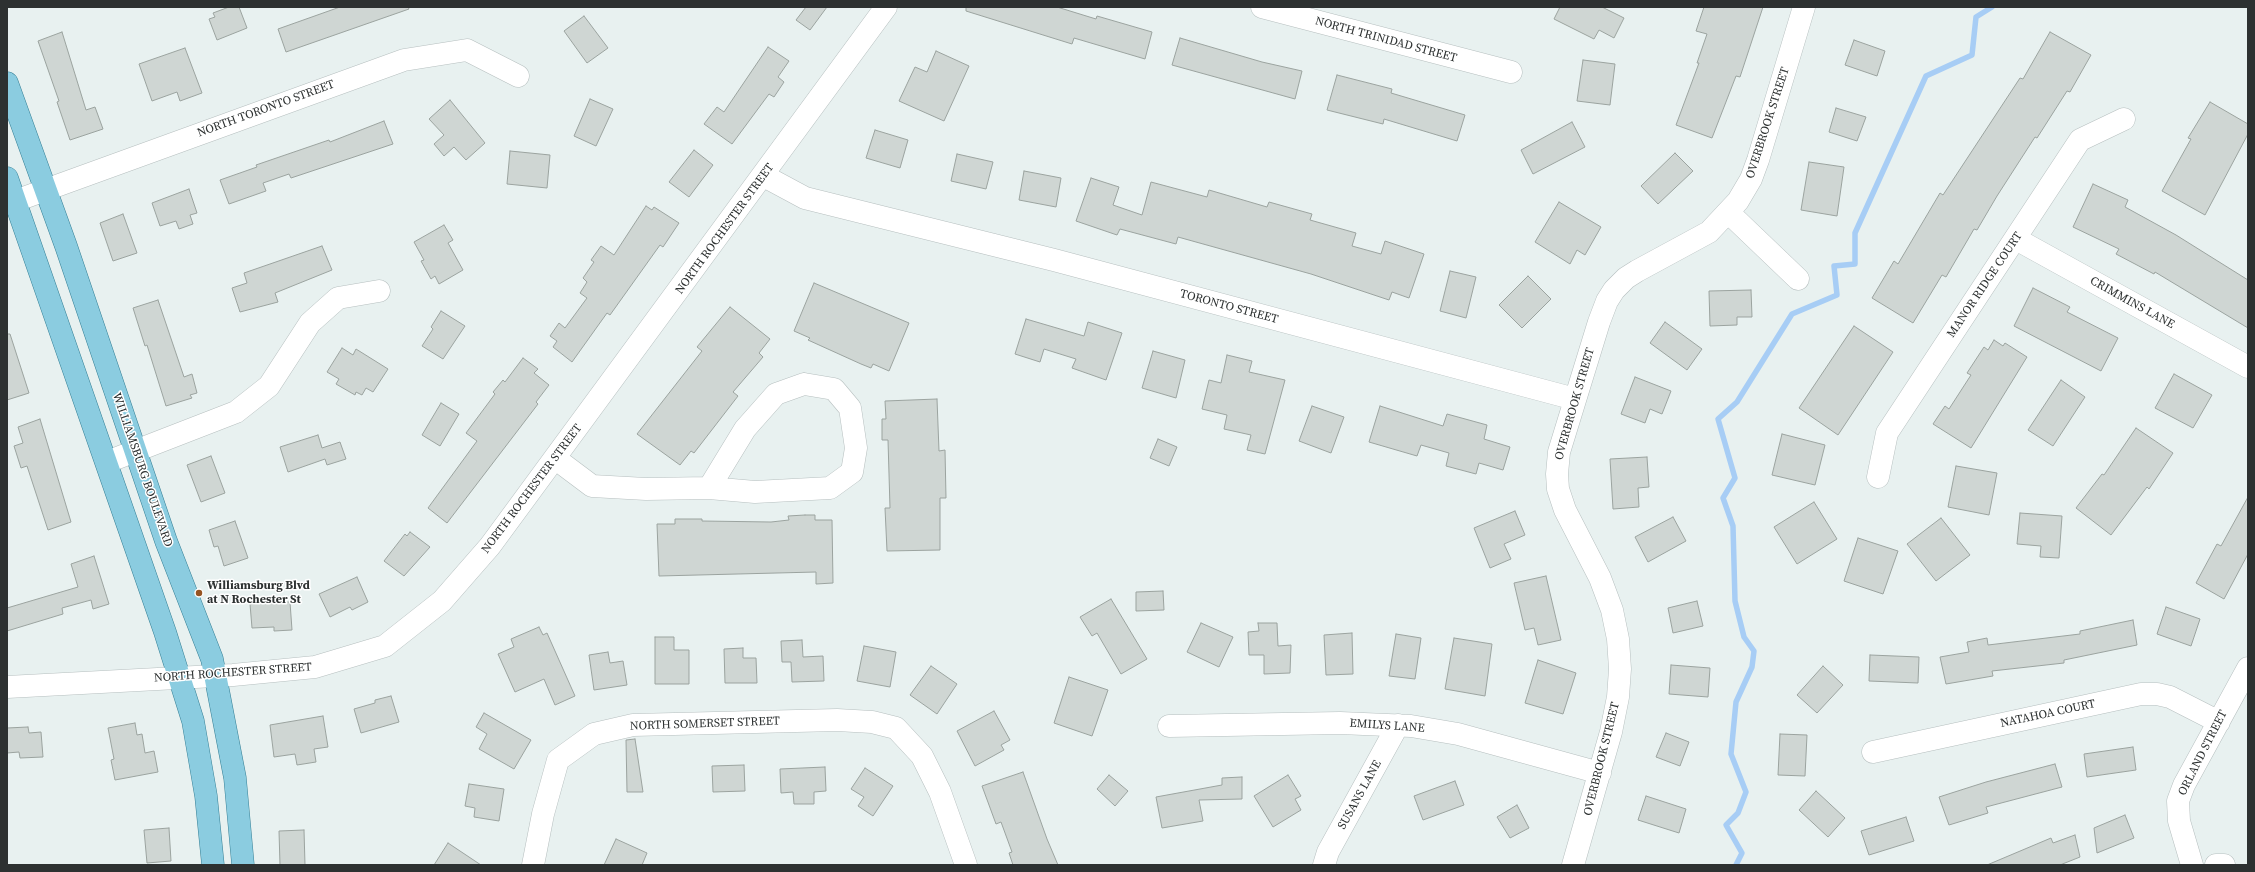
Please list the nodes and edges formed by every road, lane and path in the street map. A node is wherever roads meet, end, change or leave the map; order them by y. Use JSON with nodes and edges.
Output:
{"nodes":[{"id":1,"x":886,"y":7,"type":"edge"},
{"id":2,"x":1262,"y":7,"type":"edge"},
{"id":3,"x":1804,"y":7,"type":"edge"},
{"id":4,"x":1511,"y":72,"type":"dead end"},
{"id":5,"x":518,"y":76,"type":"dead end"},
{"id":6,"x":7,"y":83,"type":"edge"},
{"id":7,"x":2124,"y":119,"type":"dead end"},
{"id":8,"x":764,"y":176,"type":"junction"},
{"id":9,"x":7,"y":178,"type":"edge"},
{"id":10,"x":46,"y":190,"type":"junction"},
{"id":11,"x":15,"y":201,"type":"junction"},
{"id":12,"x":1729,"y":213,"type":"junction"},
{"id":13,"x":2016,"y":239,"type":"junction"},
{"id":14,"x":1798,"y":279,"type":"dead end"},
{"id":15,"x":379,"y":292,"type":"dead end"},
{"id":16,"x":2248,"y":367,"type":"edge"},
{"id":17,"x":1575,"y":399,"type":"junction"},
{"id":18,"x":136,"y":451,"type":"junction"},
{"id":19,"x":556,"y":459,"type":"junction"},
{"id":20,"x":107,"y":462,"type":"junction"},
{"id":21,"x":1878,"y":477,"type":"dead end"},
{"id":22,"x":709,"y":488,"type":"junction"},
{"id":23,"x":2248,"y":668,"type":"edge"},
{"id":24,"x":216,"y":676,"type":"junction"},
{"id":25,"x":180,"y":678,"type":"junction"},
{"id":26,"x":7,"y":687,"type":"edge"},
{"id":27,"x":2219,"y":722,"type":"junction"},
{"id":28,"x":1398,"y":725,"type":"junction"},
{"id":29,"x":1169,"y":726,"type":"dead end"},
{"id":30,"x":1873,"y":752,"type":"dead end"},
{"id":31,"x":1600,"y":773,"type":"junction"},
{"id":32,"x":213,"y":865,"type":"edge"},
{"id":33,"x":243,"y":865,"type":"edge"},
{"id":34,"x":533,"y":865,"type":"edge"},
{"id":35,"x":966,"y":865,"type":"edge"},
{"id":36,"x":1324,"y":865,"type":"edge"},
{"id":37,"x":1573,"y":865,"type":"edge"},
{"id":38,"x":2192,"y":865,"type":"edge"},
{"id":39,"x":2216,"y":865,"type":"edge"},
{"id":40,"x":2224,"y":865,"type":"edge"}],
"edges":[{"from":1,"to":8,"type":"street","name":"NORTH ROCHESTER STREET"},
{"from":2,"to":4,"type":"street","name":"NORTH TRINIDAD STREET"},
{"from":3,"to":12,"type":"street","name":"OVERBROOK STREET"},
{"from":5,"to":10,"type":"street","name":"NORTH TORONTO STREET"},
{"from":6,"to":10,"type":"main road","name":"WILLIAMSBURG BOULEVARD"},
{"from":7,"to":13,"type":"street","name":"MANOR RIDGE COURT"},
{"from":8,"to":17,"type":"street","name":"TORONTO STREET"},
{"from":8,"to":19,"type":"street","name":"NORTH ROCHESTER STREET"},
{"from":9,"to":11,"type":"main road"},
{"from":10,"to":11,"type":"street","name":"NORTH TORONTO STREET"},
{"from":10,"to":18,"type":"main road","name":"WILLIAMSBURG BOULEVARD"},
{"from":11,"to":20,"type":"main road"},
{"from":12,"to":14,"type":"street"},
{"from":12,"to":17,"type":"street","name":"OVERBROOK STREET"},
{"from":13,"to":16,"type":"street","name":"CRIMMINS LANE"},
{"from":13,"to":21,"type":"street","name":"MANOR RIDGE COURT"},
{"from":15,"to":18,"type":"street"},
{"from":17,"to":31,"type":"street","name":"OVERBROOK STREET"},
{"from":18,"to":20,"type":"street"},
{"from":18,"to":24,"type":"main road","name":"WILLIAMSBURG BOULEVARD"},
{"from":19,"to":22,"type":"street"},
{"from":19,"to":24,"type":"street","name":"NORTH ROCHESTER STREET"},
{"from":20,"to":25,"type":"main road"},
{"from":22,"to":22,"type":"street"},
{"from":23,"to":27,"type":"street","name":"ORLAND STREET"},
{"from":24,"to":25,"type":"street","name":"NORTH ROCHESTER STREET"},
{"from":24,"to":33,"type":"main road","name":"WILLIAMSBURG BOULEVARD"},
{"from":25,"to":26,"type":"street","name":"NORTH ROCHESTER STREET"},
{"from":25,"to":32,"type":"main road"},
{"from":27,"to":30,"type":"street","name":"NATAHOA COURT"},
{"from":27,"to":38,"type":"street","name":"ORLAND STREET"},
{"from":28,"to":29,"type":"street","name":"EMILYS LANE"},
{"from":28,"to":31,"type":"street","name":"EMILYS LANE"},
{"from":28,"to":36,"type":"street","name":"SUSANS LANE"},
{"from":31,"to":37,"type":"street","name":"OVERBROOK STREET"},
{"from":34,"to":35,"type":"street","name":"NORTH SOMERSET STREET"},
{"from":39,"to":40,"type":"street"}]}
